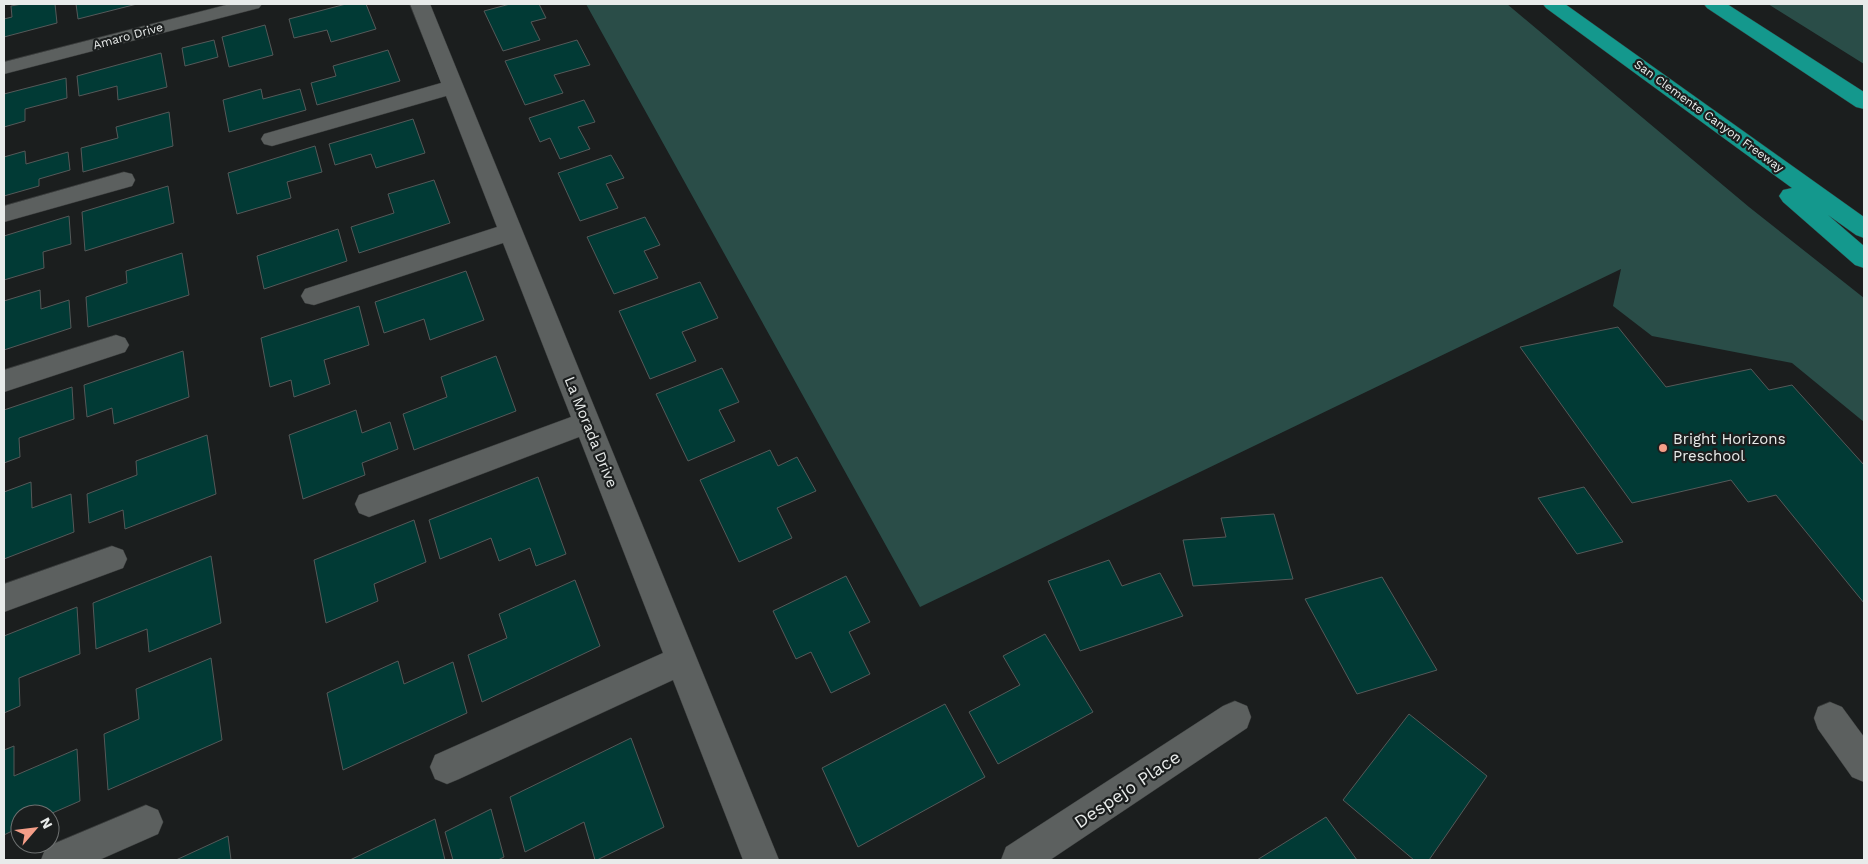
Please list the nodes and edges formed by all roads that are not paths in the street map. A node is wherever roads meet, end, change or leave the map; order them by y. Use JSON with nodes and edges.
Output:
{"nodes":[{"id":1,"x":252,"y":4,"type":"edge"},
{"id":2,"x":420,"y":4,"type":"edge"},
{"id":3,"x":1553,"y":4,"type":"edge"},
{"id":4,"x":1714,"y":4,"type":"edge"},
{"id":5,"x":1746,"y":24,"type":"junction"},
{"id":6,"x":1638,"y":66,"type":"junction"},
{"id":7,"x":4,"y":68,"type":"edge"},
{"id":8,"x":453,"y":86,"type":"junction"},
{"id":9,"x":1864,"y":94,"type":"edge"},
{"id":10,"x":1864,"y":102,"type":"edge"},
{"id":11,"x":272,"y":139,"type":"dead end"},
{"id":12,"x":124,"y":180,"type":"dead end"},
{"id":13,"x":4,"y":214,"type":"edge"},
{"id":14,"x":1864,"y":229,"type":"edge"},
{"id":15,"x":511,"y":232,"type":"junction"},
{"id":16,"x":1864,"y":259,"type":"edge"},
{"id":17,"x":314,"y":296,"type":"dead end"},
{"id":18,"x":116,"y":345,"type":"dead end"},
{"id":19,"x":4,"y":381,"type":"edge"},
{"id":20,"x":587,"y":422,"type":"junction"},
{"id":21,"x":369,"y":504,"type":"dead end"},
{"id":22,"x":112,"y":559,"type":"dead end"},
{"id":23,"x":4,"y":598,"type":"edge"},
{"id":24,"x":682,"y":660,"type":"junction"},
{"id":25,"x":1235,"y":717,"type":"dead end"},
{"id":26,"x":1830,"y":718,"type":"dead end"},
{"id":27,"x":1864,"y":765,"type":"edge"},
{"id":28,"x":446,"y":766,"type":"dead end"},
{"id":29,"x":146,"y":822,"type":"dead end"},
{"id":30,"x":59,"y":860,"type":"edge"},
{"id":31,"x":762,"y":860,"type":"edge"},
{"id":32,"x":1019,"y":860,"type":"edge"}],
"edges":[{"from":1,"to":7,"type":"street","name":"Amaro Drive"},
{"from":2,"to":8,"type":"street","name":"La Morada Drive"},
{"from":3,"to":6,"type":"highway","name":"San Clemente Canyon Freeway"},
{"from":4,"to":5,"type":"highway"},
{"from":5,"to":9,"type":"highway"},
{"from":5,"to":10,"type":"highway"},
{"from":6,"to":14,"type":"highway","name":"San Clemente Canyon Freeway"},
{"from":6,"to":16,"type":"highway"},
{"from":8,"to":11,"type":"street"},
{"from":8,"to":15,"type":"street","name":"La Morada Drive"},
{"from":12,"to":13,"type":"street"},
{"from":15,"to":17,"type":"street"},
{"from":15,"to":20,"type":"street","name":"La Morada Drive"},
{"from":18,"to":19,"type":"street"},
{"from":20,"to":21,"type":"street"},
{"from":20,"to":24,"type":"street","name":"La Morada Drive"},
{"from":22,"to":23,"type":"street"},
{"from":24,"to":28,"type":"street"},
{"from":24,"to":31,"type":"street","name":"La Morada Drive"},
{"from":25,"to":32,"type":"street","name":"Despejo Place"},
{"from":26,"to":27,"type":"street"},
{"from":29,"to":30,"type":"street"}]}
